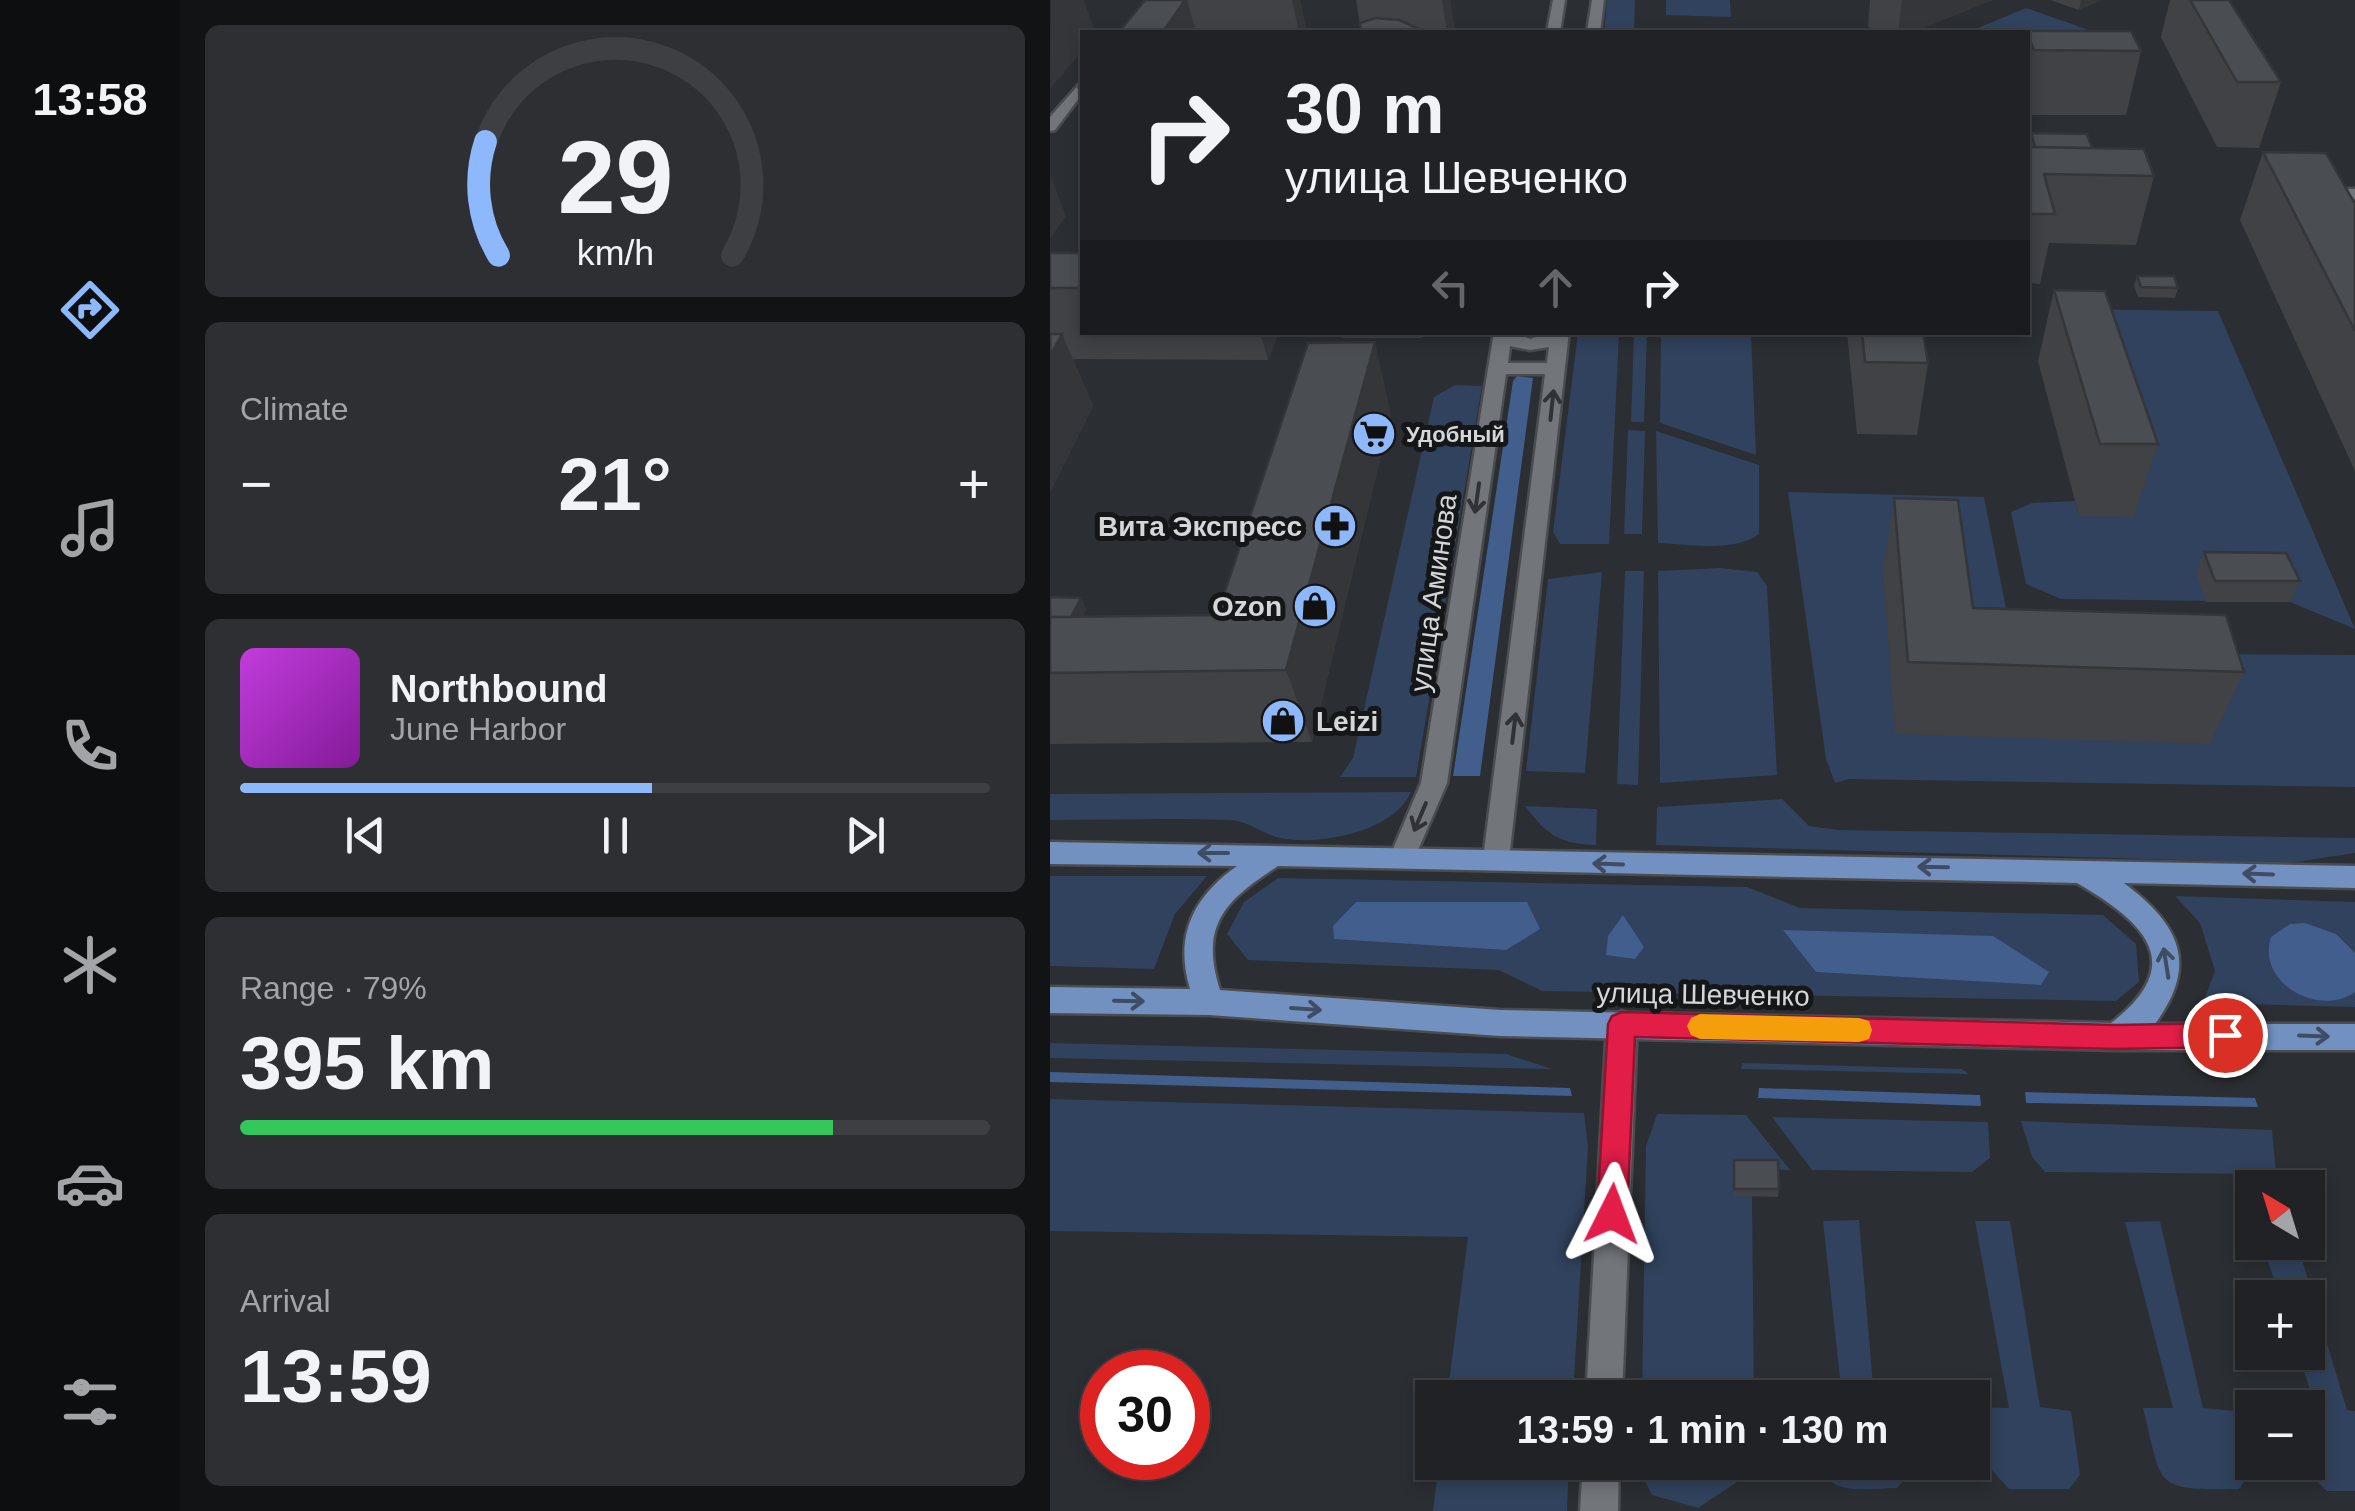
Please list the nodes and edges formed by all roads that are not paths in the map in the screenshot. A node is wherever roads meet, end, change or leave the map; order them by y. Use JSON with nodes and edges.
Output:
{"nodes":[{"id":1,"x":1559,"y":0,"type":"edge"},
{"id":2,"x":1598,"y":0,"type":"edge"},
{"id":3,"x":1554,"y":30,"type":"edge"},
{"id":4,"x":1594,"y":30,"type":"edge"},
{"id":5,"x":1080,"y":88,"type":"edge"},
{"id":6,"x":1050,"y":127,"type":"edge"},
{"id":7,"x":2314,"y":194,"type":"edge"},
{"id":8,"x":2355,"y":194,"type":"edge"},
{"id":9,"x":1502,"y":335,"type":"edge"},
{"id":10,"x":1505,"y":335,"type":"edge"},
{"id":11,"x":1560,"y":335,"type":"edge"},
{"id":12,"x":1496,"y":368,"type":"junction"},
{"id":13,"x":1556,"y":369,"type":"junction"},
{"id":14,"x":1278,"y":852,"type":"junction"},
{"id":15,"x":1050,"y":853,"type":"edge"},
{"id":16,"x":1403,"y":856,"type":"junction"},
{"id":17,"x":1496,"y":859,"type":"junction"},
{"id":18,"x":2077,"y":869,"type":"junction"},
{"id":19,"x":2355,"y":877,"type":"edge"},
{"id":20,"x":1050,"y":1000,"type":"edge"},
{"id":21,"x":1209,"y":1002,"type":"junction"},
{"id":22,"x":1622,"y":1024,"type":"junction"},
{"id":23,"x":2116,"y":1037,"type":"junction"},
{"id":24,"x":2355,"y":1037,"type":"edge"},
{"id":25,"x":1605,"y":1380,"type":"edge"},
{"id":26,"x":1600,"y":1480,"type":"edge"},
{"id":27,"x":1599,"y":1511,"type":"edge"}],
"edges":[{"from":1,"to":3,"type":"street"},
{"from":2,"to":4,"type":"street"},
{"from":5,"to":6,"type":"street"},
{"from":7,"to":8,"type":"street"},
{"from":9,"to":12,"type":"street","name":"улица Аминова"},
{"from":10,"to":11,"type":"street"},
{"from":11,"to":13,"type":"street"},
{"from":12,"to":13,"type":"street"},
{"from":12,"to":16,"type":"street","name":"улица Аминова","one_way":true},
{"from":17,"to":13,"type":"street","one_way":true},
{"from":14,"to":15,"type":"main road","one_way":true},
{"from":14,"to":16,"type":"main road"},
{"from":14,"to":21,"type":"main road"},
{"from":16,"to":17,"type":"main road"},
{"from":18,"to":17,"type":"main road","one_way":true},
{"from":19,"to":18,"type":"main road","one_way":true},
{"from":23,"to":18,"type":"main road","one_way":true},
{"from":20,"to":21,"type":"main road","name":"улица Шевченко","one_way":true},
{"from":21,"to":22,"type":"main road","name":"улица Шевченко","one_way":true},
{"from":22,"to":23,"type":"main road","name":"улица Шевченко"},
{"from":22,"to":25,"type":"street"},
{"from":23,"to":24,"type":"main road","name":"улица Шевченко","one_way":true},
{"from":26,"to":27,"type":"street"}]}
